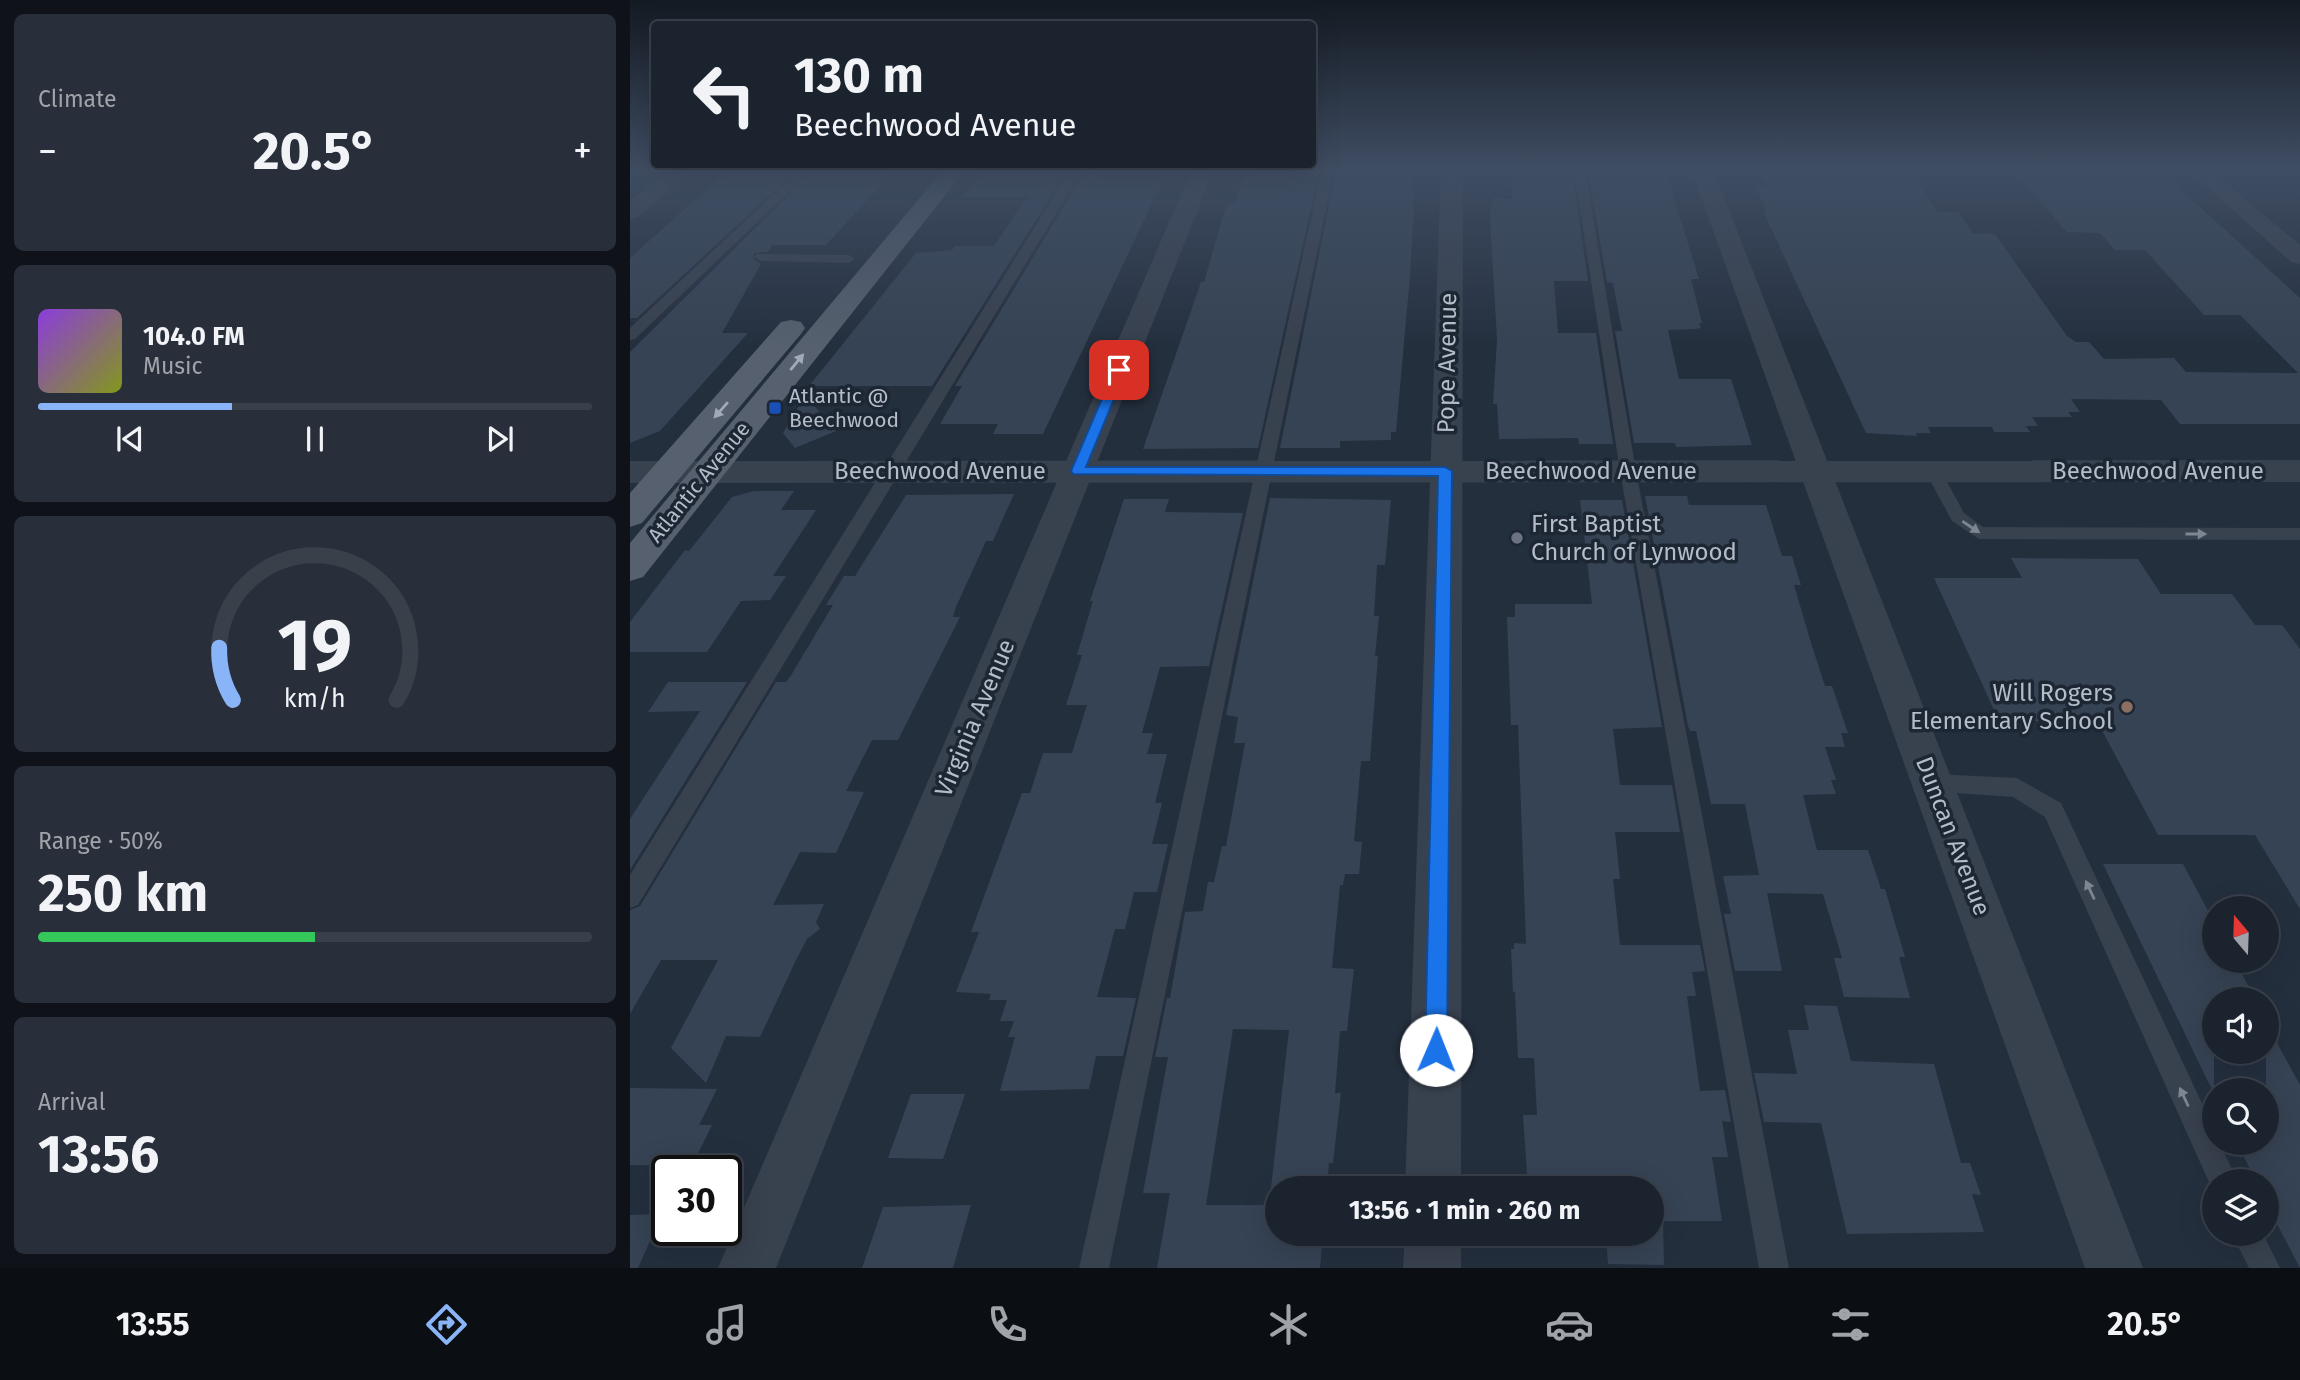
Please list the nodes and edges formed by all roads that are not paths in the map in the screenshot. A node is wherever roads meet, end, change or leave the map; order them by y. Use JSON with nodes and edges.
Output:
{"nodes":[{"id":1,"x":744,"y":228,"type":"edge"},
{"id":2,"x":875,"y":228,"type":"edge"},
{"id":3,"x":906,"y":228,"type":"edge"},
{"id":4,"x":1041,"y":228,"type":"edge"},
{"id":5,"x":1179,"y":228,"type":"edge"},
{"id":6,"x":1315,"y":228,"type":"edge"},
{"id":7,"x":1451,"y":228,"type":"edge"},
{"id":8,"x":1589,"y":228,"type":"edge"},
{"id":9,"x":1724,"y":228,"type":"edge"},
{"id":10,"x":2266,"y":228,"type":"edge"},
{"id":11,"x":760,"y":257,"type":"dead end"},
{"id":12,"x":2300,"y":257,"type":"edge"},
{"id":13,"x":849,"y":258,"type":"junction"},
{"id":14,"x":833,"y":278,"type":"dead end"},
{"id":15,"x":807,"y":308,"type":"dead end"},
{"id":16,"x":630,"y":336,"type":"edge"},
{"id":17,"x":668,"y":471,"type":"junction"},
{"id":18,"x":707,"y":471,"type":"junction"},
{"id":19,"x":892,"y":471,"type":"junction"},
{"id":20,"x":1078,"y":471,"type":"junction"},
{"id":21,"x":1262,"y":471,"type":"junction"},
{"id":22,"x":1445,"y":471,"type":"junction"},
{"id":23,"x":1628,"y":471,"type":"junction"},
{"id":24,"x":1816,"y":471,"type":"junction"},
{"id":25,"x":1933,"y":471,"type":"junction"},
{"id":26,"x":2300,"y":471,"type":"edge"},
{"id":27,"x":630,"y":472,"type":"edge"},
{"id":28,"x":630,"y":515,"type":"edge"},
{"id":29,"x":2300,"y":534,"type":"edge"},
{"id":30,"x":630,"y":568,"type":"edge"},
{"id":31,"x":1933,"y":784,"type":"junction"},
{"id":32,"x":630,"y":897,"type":"edge"},
{"id":33,"x":2218,"y":1169,"type":"edge"},
{"id":34,"x":1433,"y":1176,"type":"edge"},
{"id":35,"x":1433,"y":1246,"type":"edge"},
{"id":36,"x":2253,"y":1246,"type":"edge"},
{"id":37,"x":747,"y":1268,"type":"edge"},
{"id":38,"x":1094,"y":1268,"type":"edge"},
{"id":39,"x":1432,"y":1268,"type":"edge"},
{"id":40,"x":1774,"y":1268,"type":"edge"},
{"id":41,"x":2114,"y":1268,"type":"edge"},
{"id":42,"x":2265,"y":1268,"type":"edge"}],
"edges":[{"from":1,"to":16,"type":"lane"},
{"from":2,"to":13,"type":"main road"},
{"from":18,"to":3,"type":"main road","name":"Atlantic Avenue","one_way":true},
{"from":4,"to":19,"type":"lane"},
{"from":5,"to":20,"type":"street","name":"Virginia Avenue"},
{"from":6,"to":21,"type":"lane"},
{"from":7,"to":22,"type":"street","name":"Pope Avenue"},
{"from":8,"to":23,"type":"lane"},
{"from":9,"to":24,"type":"street","name":"Duncan Avenue"},
{"from":10,"to":12,"type":"street"},
{"from":11,"to":13,"type":"lane"},
{"from":13,"to":14,"type":"main road"},
{"from":15,"to":17,"type":"main road","name":"Atlantic Avenue","one_way":true},
{"from":17,"to":18,"type":"street","name":"Beechwood Avenue"},
{"from":17,"to":27,"type":"street","name":"Beechwood Avenue"},
{"from":17,"to":28,"type":"main road","name":"Atlantic Avenue"},
{"from":18,"to":19,"type":"street","name":"Beechwood Avenue"},
{"from":18,"to":30,"type":"main road","name":"Atlantic Avenue"},
{"from":19,"to":20,"type":"street","name":"Beechwood Avenue"},
{"from":19,"to":32,"type":"lane"},
{"from":20,"to":21,"type":"street","name":"Beechwood Avenue"},
{"from":20,"to":37,"type":"street","name":"Virginia Avenue"},
{"from":21,"to":22,"type":"street","name":"Beechwood Avenue"},
{"from":21,"to":38,"type":"lane"},
{"from":22,"to":23,"type":"street","name":"Beechwood Avenue"},
{"from":22,"to":34,"type":"street","name":"Pope Avenue"},
{"from":23,"to":24,"type":"street","name":"Beechwood Avenue"},
{"from":23,"to":40,"type":"lane"},
{"from":24,"to":25,"type":"street","name":"Beechwood Avenue"},
{"from":24,"to":31,"type":"street","name":"Duncan Avenue"},
{"from":25,"to":26,"type":"street","name":"Beechwood Avenue"},
{"from":25,"to":29,"type":"lane","one_way":true},
{"from":33,"to":31,"type":"lane","one_way":true},
{"from":31,"to":41,"type":"street","name":"Duncan Avenue"},
{"from":35,"to":39,"type":"street"},
{"from":36,"to":42,"type":"lane"}]}
